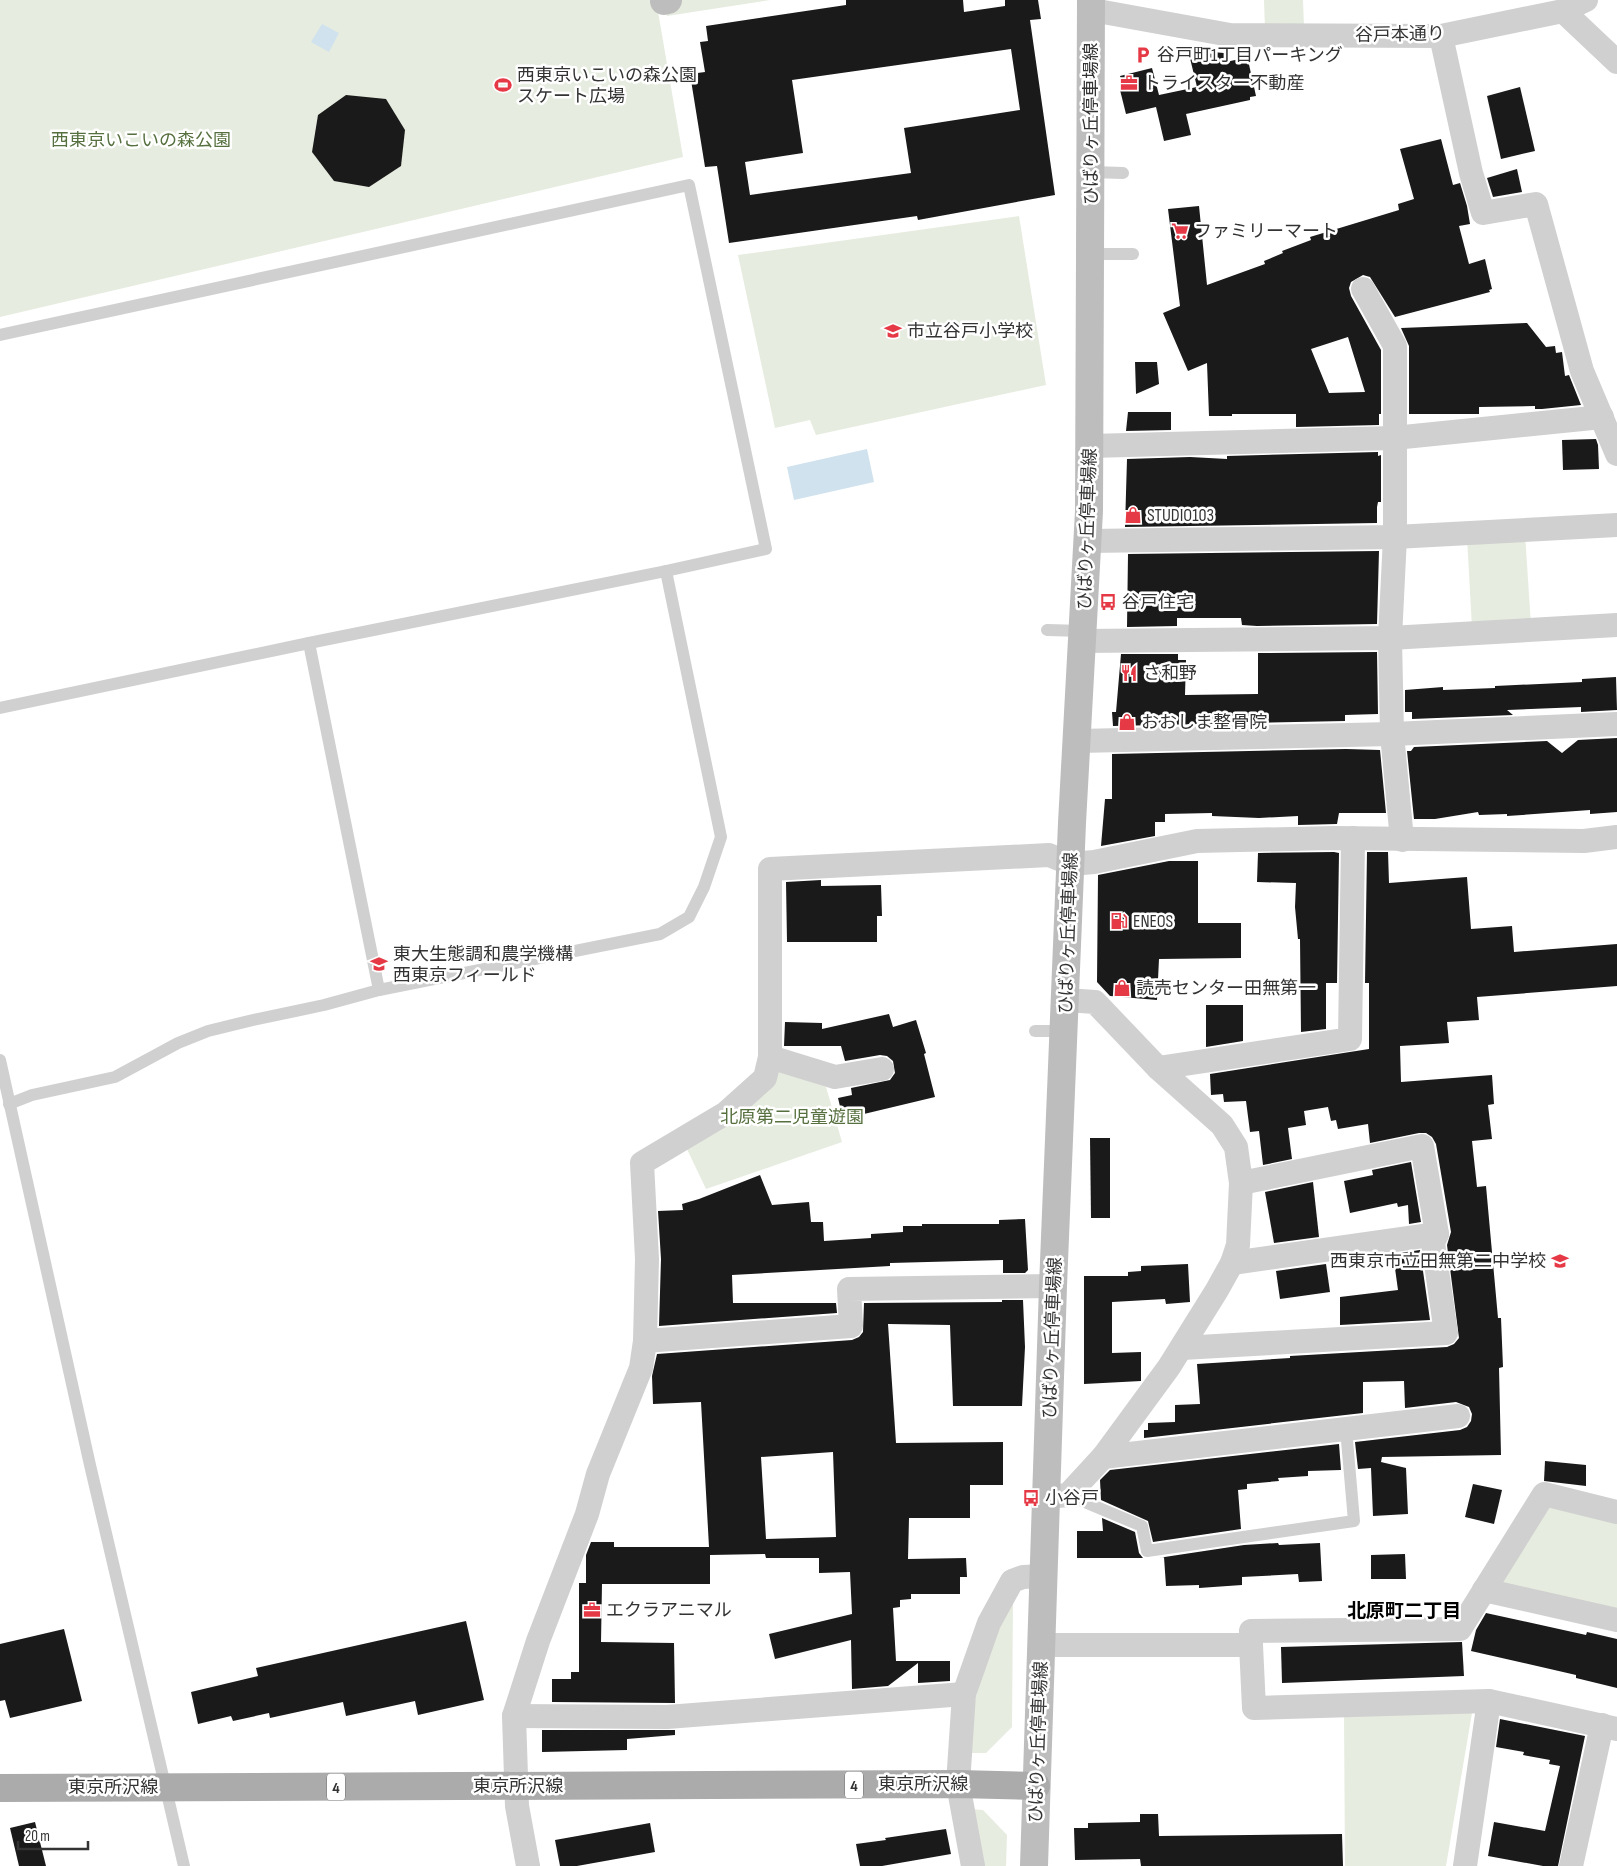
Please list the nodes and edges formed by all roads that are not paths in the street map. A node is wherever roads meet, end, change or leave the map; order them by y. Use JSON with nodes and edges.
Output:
{"nodes":[{"id":1,"x":664,"y":0,"type":"edge"},
{"id":2,"x":668,"y":0,"type":"edge"},
{"id":3,"x":1586,"y":0,"type":"edge"},
{"id":4,"x":1091,"y":5,"type":"edge"},
{"id":5,"x":1564,"y":11,"type":"junction"},
{"id":6,"x":1441,"y":36,"type":"junction"},
{"id":7,"x":1617,"y":62,"type":"edge"},
{"id":8,"x":1091,"y":172,"type":"junction"},
{"id":9,"x":1123,"y":172,"type":"dead end"},
{"id":10,"x":1091,"y":254,"type":"junction"},
{"id":11,"x":1132,"y":254,"type":"dead end"},
{"id":12,"x":1364,"y":288,"type":"dead end"},
{"id":13,"x":0,"y":335,"type":"edge"},
{"id":14,"x":1610,"y":414,"type":"edge"},
{"id":15,"x":1394,"y":438,"type":"junction"},
{"id":16,"x":1090,"y":446,"type":"junction"},
{"id":17,"x":1617,"y":454,"type":"edge"},
{"id":18,"x":1617,"y":524,"type":"edge"},
{"id":19,"x":1395,"y":537,"type":"junction"},
{"id":20,"x":1088,"y":541,"type":"junction"},
{"id":21,"x":666,"y":571,"type":"junction"},
{"id":22,"x":1617,"y":625,"type":"edge"},
{"id":23,"x":1048,"y":630,"type":"dead end"},
{"id":24,"x":1083,"y":636,"type":"junction"},
{"id":25,"x":1390,"y":638,"type":"junction"},
{"id":26,"x":309,"y":642,"type":"junction"},
{"id":27,"x":0,"y":708,"type":"edge"},
{"id":28,"x":1617,"y":724,"type":"edge"},
{"id":29,"x":1392,"y":734,"type":"junction"},
{"id":30,"x":1078,"y":741,"type":"junction"},
{"id":31,"x":1617,"y":837,"type":"edge"},
{"id":32,"x":1353,"y":838,"type":"junction"},
{"id":33,"x":1402,"y":840,"type":"junction"},
{"id":34,"x":1071,"y":864,"type":"junction"},
{"id":35,"x":378,"y":990,"type":"junction"},
{"id":36,"x":1066,"y":1000,"type":"junction"},
{"id":37,"x":1035,"y":1031,"type":"dead end"},
{"id":38,"x":1065,"y":1031,"type":"junction"},
{"id":39,"x":770,"y":1057,"type":"junction"},
{"id":40,"x":0,"y":1060,"type":"edge"},
{"id":41,"x":1158,"y":1068,"type":"junction"},
{"id":42,"x":882,"y":1069,"type":"dead end"},
{"id":43,"x":9,"y":1104,"type":"junction"},
{"id":44,"x":1242,"y":1183,"type":"junction"},
{"id":45,"x":1437,"y":1234,"type":"junction"},
{"id":46,"x":1232,"y":1262,"type":"junction"},
{"id":47,"x":1053,"y":1286,"type":"junction"},
{"id":48,"x":645,"y":1341,"type":"junction"},
{"id":49,"x":1182,"y":1348,"type":"junction"},
{"id":50,"x":1458,"y":1416,"type":"dead end"},
{"id":51,"x":1346,"y":1429,"type":"junction"},
{"id":52,"x":1103,"y":1457,"type":"junction"},
{"id":53,"x":1057,"y":1496,"type":"junction"},
{"id":54,"x":1617,"y":1512,"type":"edge"},
{"id":55,"x":1044,"y":1576,"type":"junction"},
{"id":56,"x":1484,"y":1590,"type":"junction"},
{"id":57,"x":1617,"y":1620,"type":"edge"},
{"id":58,"x":1042,"y":1645,"type":"junction"},
{"id":59,"x":1251,"y":1646,"type":"junction"},
{"id":60,"x":964,"y":1694,"type":"junction"},
{"id":61,"x":1489,"y":1701,"type":"junction"},
{"id":62,"x":514,"y":1716,"type":"junction"},
{"id":63,"x":1609,"y":1727,"type":"edge"},
{"id":64,"x":958,"y":1784,"type":"junction"},
{"id":65,"x":516,"y":1786,"type":"junction"},
{"id":66,"x":1036,"y":1786,"type":"junction"},
{"id":67,"x":166,"y":1787,"type":"junction"},
{"id":68,"x":0,"y":1788,"type":"edge"},
{"id":69,"x":184,"y":1866,"type":"edge"},
{"id":70,"x":528,"y":1866,"type":"edge"},
{"id":71,"x":973,"y":1866,"type":"edge"},
{"id":72,"x":1034,"y":1866,"type":"edge"},
{"id":73,"x":1465,"y":1866,"type":"edge"},
{"id":74,"x":1571,"y":1866,"type":"edge"}],
"edges":[{"from":1,"to":2,"type":"main road"},
{"from":3,"to":5,"type":"street","name":"谷戸本通り"},
{"from":4,"to":6,"type":"street","name":"谷戸本通り"},
{"from":4,"to":8,"type":"main road","name":"ひばりヶ丘停車場線"},
{"from":5,"to":6,"type":"street","name":"谷戸本通り"},
{"from":5,"to":7,"type":"street"},
{"from":6,"to":14,"type":"street"},
{"from":8,"to":9,"type":"lane"},
{"from":8,"to":10,"type":"main road","name":"ひばりヶ丘停車場線"},
{"from":10,"to":11,"type":"lane"},
{"from":10,"to":16,"type":"main road","name":"ひばりヶ丘停車場線"},
{"from":12,"to":15,"type":"street"},
{"from":13,"to":21,"type":"lane"},
{"from":14,"to":15,"type":"street"},
{"from":14,"to":17,"type":"street"},
{"from":15,"to":16,"type":"street"},
{"from":15,"to":19,"type":"street"},
{"from":16,"to":20,"type":"main road","name":"ひばりヶ丘停車場線"},
{"from":18,"to":19,"type":"street"},
{"from":19,"to":20,"type":"street"},
{"from":19,"to":25,"type":"street"},
{"from":20,"to":24,"type":"main road","name":"ひばりヶ丘停車場線"},
{"from":21,"to":26,"type":"lane"},
{"from":21,"to":35,"type":"lane"},
{"from":22,"to":25,"type":"street"},
{"from":23,"to":24,"type":"lane"},
{"from":24,"to":25,"type":"street"},
{"from":24,"to":30,"type":"main road","name":"ひばりヶ丘停車場線"},
{"from":25,"to":29,"type":"street"},
{"from":26,"to":27,"type":"lane"},
{"from":26,"to":35,"type":"lane"},
{"from":28,"to":29,"type":"street"},
{"from":29,"to":30,"type":"street"},
{"from":29,"to":33,"type":"street"},
{"from":30,"to":34,"type":"main road","name":"ひばりヶ丘停車場線"},
{"from":31,"to":33,"type":"street"},
{"from":32,"to":33,"type":"street"},
{"from":32,"to":34,"type":"street"},
{"from":32,"to":41,"type":"street"},
{"from":34,"to":36,"type":"main road","name":"ひばりヶ丘停車場線"},
{"from":34,"to":39,"type":"street"},
{"from":35,"to":43,"type":"lane"},
{"from":36,"to":38,"type":"main road","name":"ひばりヶ丘停車場線"},
{"from":36,"to":41,"type":"street"},
{"from":37,"to":38,"type":"lane"},
{"from":38,"to":47,"type":"main road","name":"ひばりヶ丘停車場線"},
{"from":39,"to":42,"type":"street"},
{"from":39,"to":48,"type":"street"},
{"from":40,"to":43,"type":"lane"},
{"from":41,"to":44,"type":"street"},
{"from":43,"to":67,"type":"lane"},
{"from":44,"to":45,"type":"street"},
{"from":44,"to":46,"type":"street"},
{"from":45,"to":46,"type":"street"},
{"from":45,"to":49,"type":"street"},
{"from":46,"to":49,"type":"street"},
{"from":47,"to":48,"type":"street"},
{"from":47,"to":53,"type":"main road","name":"ひばりヶ丘停車場線"},
{"from":48,"to":62,"type":"street"},
{"from":49,"to":52,"type":"street"},
{"from":50,"to":51,"type":"street"},
{"from":51,"to":52,"type":"street"},
{"from":51,"to":53,"type":"lane"},
{"from":52,"to":53,"type":"street"},
{"from":53,"to":55,"type":"main road","name":"ひばりヶ丘停車場線"},
{"from":54,"to":56,"type":"street"},
{"from":55,"to":58,"type":"main road","name":"ひばりヶ丘停車場線"},
{"from":55,"to":60,"type":"street"},
{"from":56,"to":57,"type":"street"},
{"from":56,"to":59,"type":"street"},
{"from":58,"to":59,"type":"street"},
{"from":58,"to":66,"type":"main road","name":"ひばりヶ丘停車場線"},
{"from":59,"to":61,"type":"street"},
{"from":60,"to":62,"type":"street"},
{"from":60,"to":64,"type":"street"},
{"from":61,"to":63,"type":"street"},
{"from":61,"to":73,"type":"street"},
{"from":62,"to":65,"type":"street"},
{"from":63,"to":74,"type":"street"},
{"from":64,"to":65,"type":"main road","name":"東京所沢線","number":"4"},
{"from":64,"to":66,"type":"main road","name":"東京所沢線","number":"4"},
{"from":64,"to":71,"type":"street"},
{"from":65,"to":67,"type":"main road","name":"東京所沢線","number":"4"},
{"from":65,"to":70,"type":"street"},
{"from":66,"to":72,"type":"main road","name":"ひばりヶ丘停車場線"},
{"from":67,"to":68,"type":"main road","name":"東京所沢線","number":"4"},
{"from":67,"to":69,"type":"lane"}]}
